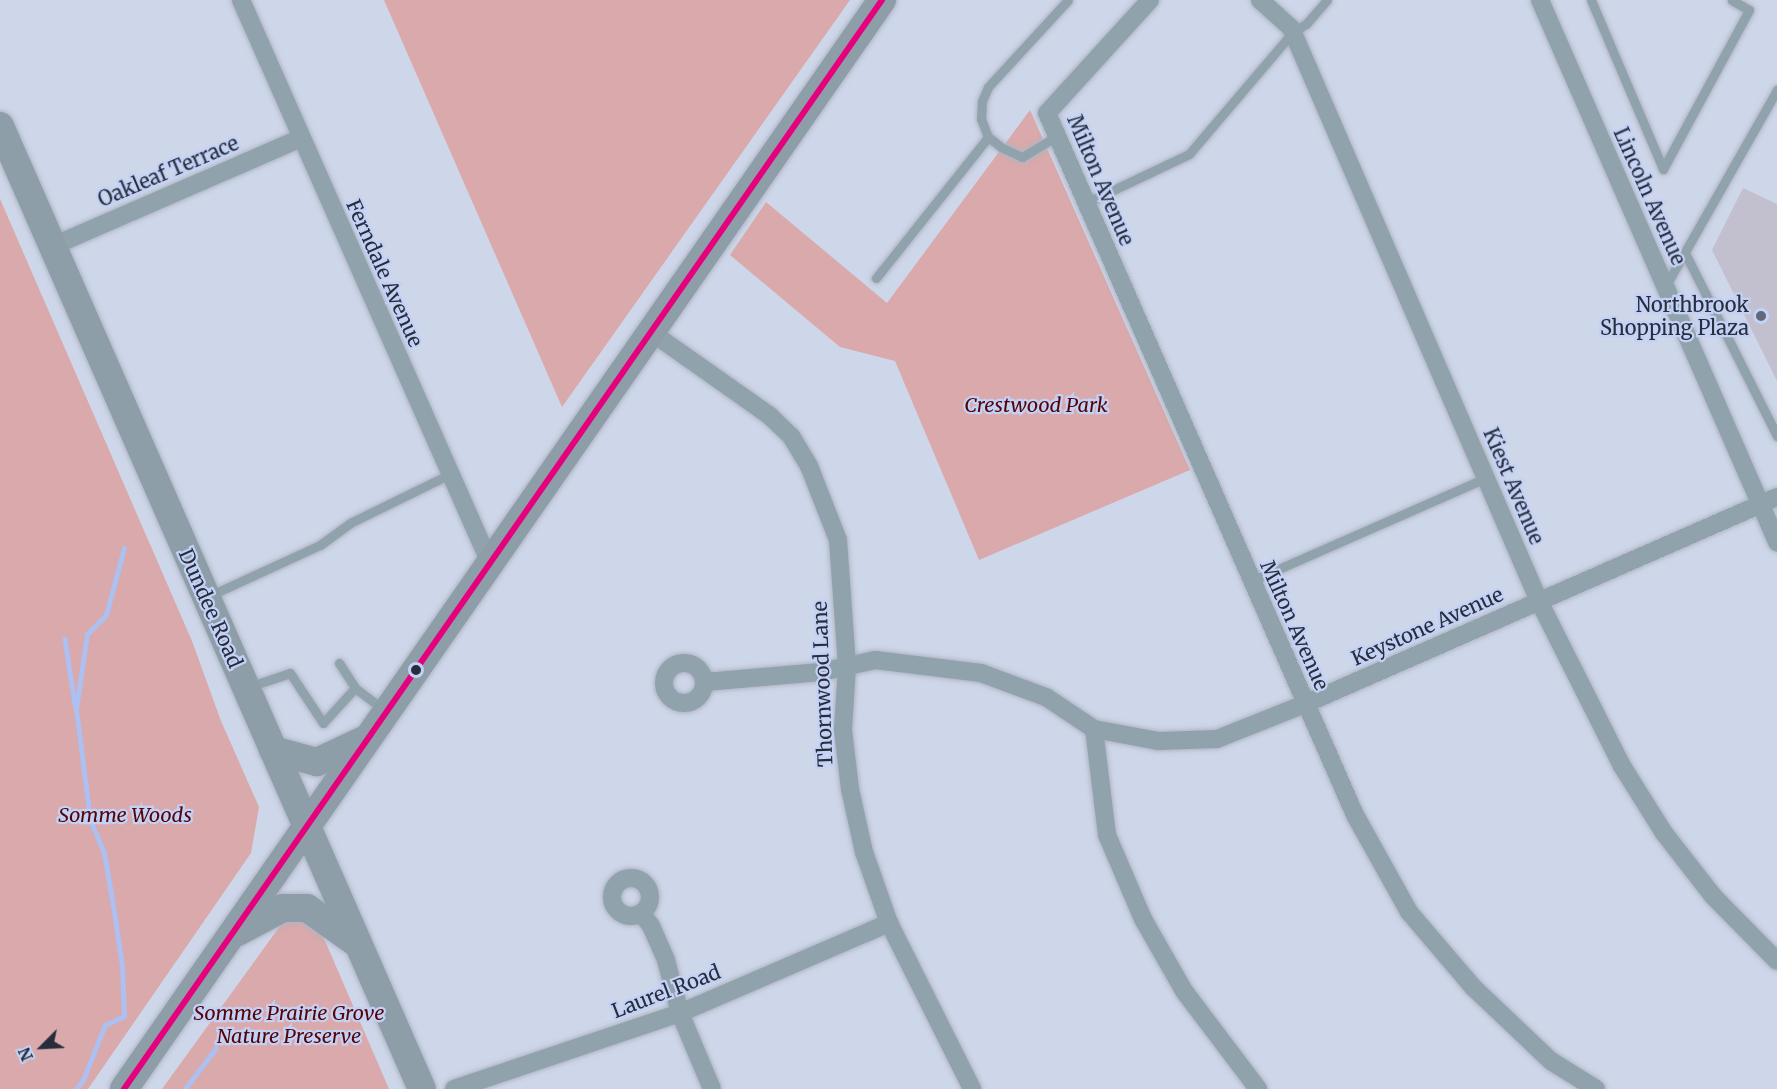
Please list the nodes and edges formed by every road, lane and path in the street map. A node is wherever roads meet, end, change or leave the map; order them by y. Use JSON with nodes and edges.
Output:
{"nodes":[{"id":1,"x":241,"y":0,"type":"edge"},
{"id":2,"x":882,"y":0,"type":"edge"},
{"id":3,"x":1068,"y":0,"type":"edge"},
{"id":4,"x":1150,"y":0,"type":"edge"},
{"id":5,"x":1260,"y":0,"type":"edge"},
{"id":6,"x":1327,"y":0,"type":"edge"},
{"id":7,"x":1540,"y":0,"type":"edge"},
{"id":8,"x":1591,"y":0,"type":"edge"},
{"id":9,"x":1732,"y":0,"type":"edge"},
{"id":10,"x":1293,"y":32,"type":"junction"},
{"id":11,"x":1777,"y":90,"type":"edge"},
{"id":12,"x":0,"y":126,"type":"edge"},
{"id":13,"x":1057,"y":136,"type":"junction"},
{"id":14,"x":988,"y":137,"type":"junction"},
{"id":15,"x":301,"y":138,"type":"junction"},
{"id":16,"x":1086,"y":203,"type":"junction"},
{"id":17,"x":53,"y":246,"type":"junction"},
{"id":18,"x":1685,"y":253,"type":"junction"},
{"id":19,"x":876,"y":278,"type":"dead end"},
{"id":20,"x":1665,"y":287,"type":"junction"},
{"id":21,"x":651,"y":332,"type":"junction"},
{"id":22,"x":1777,"y":436,"type":"edge"},
{"id":23,"x":450,"y":474,"type":"junction"},
{"id":24,"x":1486,"y":478,"type":"junction"},
{"id":25,"x":1777,"y":497,"type":"edge"},
{"id":26,"x":1760,"y":505,"type":"junction"},
{"id":27,"x":1777,"y":542,"type":"edge"},
{"id":28,"x":490,"y":563,"type":"junction"},
{"id":29,"x":1251,"y":581,"type":"junction"},
{"id":30,"x":206,"y":597,"type":"junction"},
{"id":31,"x":1539,"y":601,"type":"junction"},
{"id":32,"x":339,"y":663,"type":"dead end"},
{"id":33,"x":847,"y":666,"type":"junction"},
{"id":34,"x":705,"y":681,"type":"dead end"},
{"id":35,"x":246,"y":687,"type":"junction"},
{"id":36,"x":355,"y":688,"type":"junction"},
{"id":37,"x":1305,"y":704,"type":"junction"},
{"id":38,"x":387,"y":712,"type":"junction"},
{"id":39,"x":1094,"y":729,"type":"junction"},
{"id":40,"x":369,"y":738,"type":"junction"},
{"id":41,"x":273,"y":750,"type":"junction"},
{"id":42,"x":307,"y":827,"type":"junction"},
{"id":43,"x":641,"y":913,"type":"dead end"},
{"id":44,"x":890,"y":923,"type":"junction"},
{"id":45,"x":231,"y":935,"type":"junction"},
{"id":46,"x":358,"y":944,"type":"junction"},
{"id":47,"x":1777,"y":961,"type":"edge"},
{"id":48,"x":680,"y":1013,"type":"junction"},
{"id":49,"x":124,"y":1089,"type":"edge"},
{"id":50,"x":422,"y":1089,"type":"edge"},
{"id":51,"x":454,"y":1089,"type":"edge"},
{"id":52,"x":712,"y":1089,"type":"edge"},
{"id":53,"x":972,"y":1089,"type":"edge"},
{"id":54,"x":1258,"y":1089,"type":"edge"},
{"id":55,"x":1596,"y":1089,"type":"edge"}],
"edges":[{"from":1,"to":15,"type":"street","name":"Ferndale Avenue"},
{"from":2,"to":21,"type":"main road"},
{"from":3,"to":14,"type":"lane"},
{"from":4,"to":13,"type":"street","name":"Milton Avenue"},
{"from":5,"to":10,"type":"street","name":"Kiest Avenue"},
{"from":6,"to":10,"type":"lane"},
{"from":7,"to":20,"type":"street","name":"Lincoln Avenue"},
{"from":8,"to":9,"type":"lane"},
{"from":10,"to":16,"type":"lane"},
{"from":10,"to":24,"type":"street","name":"Kiest Avenue"},
{"from":11,"to":18,"type":"lane"},
{"from":12,"to":17,"type":"main road","name":"Dundee Road"},
{"from":13,"to":14,"type":"lane"},
{"from":13,"to":16,"type":"street","name":"Milton Avenue"},
{"from":14,"to":19,"type":"lane"},
{"from":15,"to":17,"type":"street","name":"Oakleaf Terrace"},
{"from":15,"to":23,"type":"street","name":"Ferndale Avenue"},
{"from":16,"to":29,"type":"street","name":"Milton Avenue"},
{"from":17,"to":30,"type":"main road","name":"Dundee Road"},
{"from":18,"to":20,"type":"lane"},
{"from":18,"to":22,"type":"lane"},
{"from":20,"to":26,"type":"street","name":"Lincoln Avenue"},
{"from":21,"to":28,"type":"main road"},
{"from":21,"to":33,"type":"street","name":"Thornwood Lane"},
{"from":23,"to":28,"type":"street","name":"Ferndale Avenue"},
{"from":23,"to":30,"type":"lane"},
{"from":24,"to":29,"type":"lane"},
{"from":24,"to":31,"type":"street","name":"Kiest Avenue"},
{"from":25,"to":26,"type":"street","name":"Keystone Avenue"},
{"from":26,"to":27,"type":"street","name":"Lincoln Avenue"},
{"from":26,"to":31,"type":"street","name":"Keystone Avenue"},
{"from":28,"to":38,"type":"main road"},
{"from":29,"to":37,"type":"street","name":"Milton Avenue"},
{"from":30,"to":35,"type":"main road","name":"Dundee Road"},
{"from":31,"to":37,"type":"street","name":"Keystone Avenue"},
{"from":31,"to":47,"type":"street","name":"Kiest Avenue"},
{"from":32,"to":36,"type":"lane"},
{"from":33,"to":34,"type":"street","name":"Keystone Avenue"},
{"from":33,"to":39,"type":"street","name":"Keystone Avenue"},
{"from":33,"to":44,"type":"street","name":"Thornwood Lane"},
{"from":35,"to":36,"type":"lane"},
{"from":35,"to":41,"type":"main road","name":"Dundee Road"},
{"from":36,"to":38,"type":"lane"},
{"from":37,"to":39,"type":"street","name":"Keystone Avenue"},
{"from":37,"to":55,"type":"street","name":"Milton Avenue"},
{"from":38,"to":40,"type":"main road"},
{"from":39,"to":54,"type":"street"},
{"from":40,"to":41,"type":"main road"},
{"from":40,"to":42,"type":"main road"},
{"from":41,"to":42,"type":"main road","name":"Dundee Road"},
{"from":42,"to":45,"type":"main road"},
{"from":42,"to":46,"type":"main road","name":"Dundee Road"},
{"from":43,"to":48,"type":"street"},
{"from":44,"to":48,"type":"street","name":"Laurel Road"},
{"from":44,"to":53,"type":"street","name":"Thornwood Lane"},
{"from":45,"to":46,"type":"main road"},
{"from":45,"to":49,"type":"main road"},
{"from":46,"to":50,"type":"main road","name":"Dundee Road"},
{"from":48,"to":51,"type":"street","name":"Laurel Road"},
{"from":48,"to":52,"type":"street"}]}
